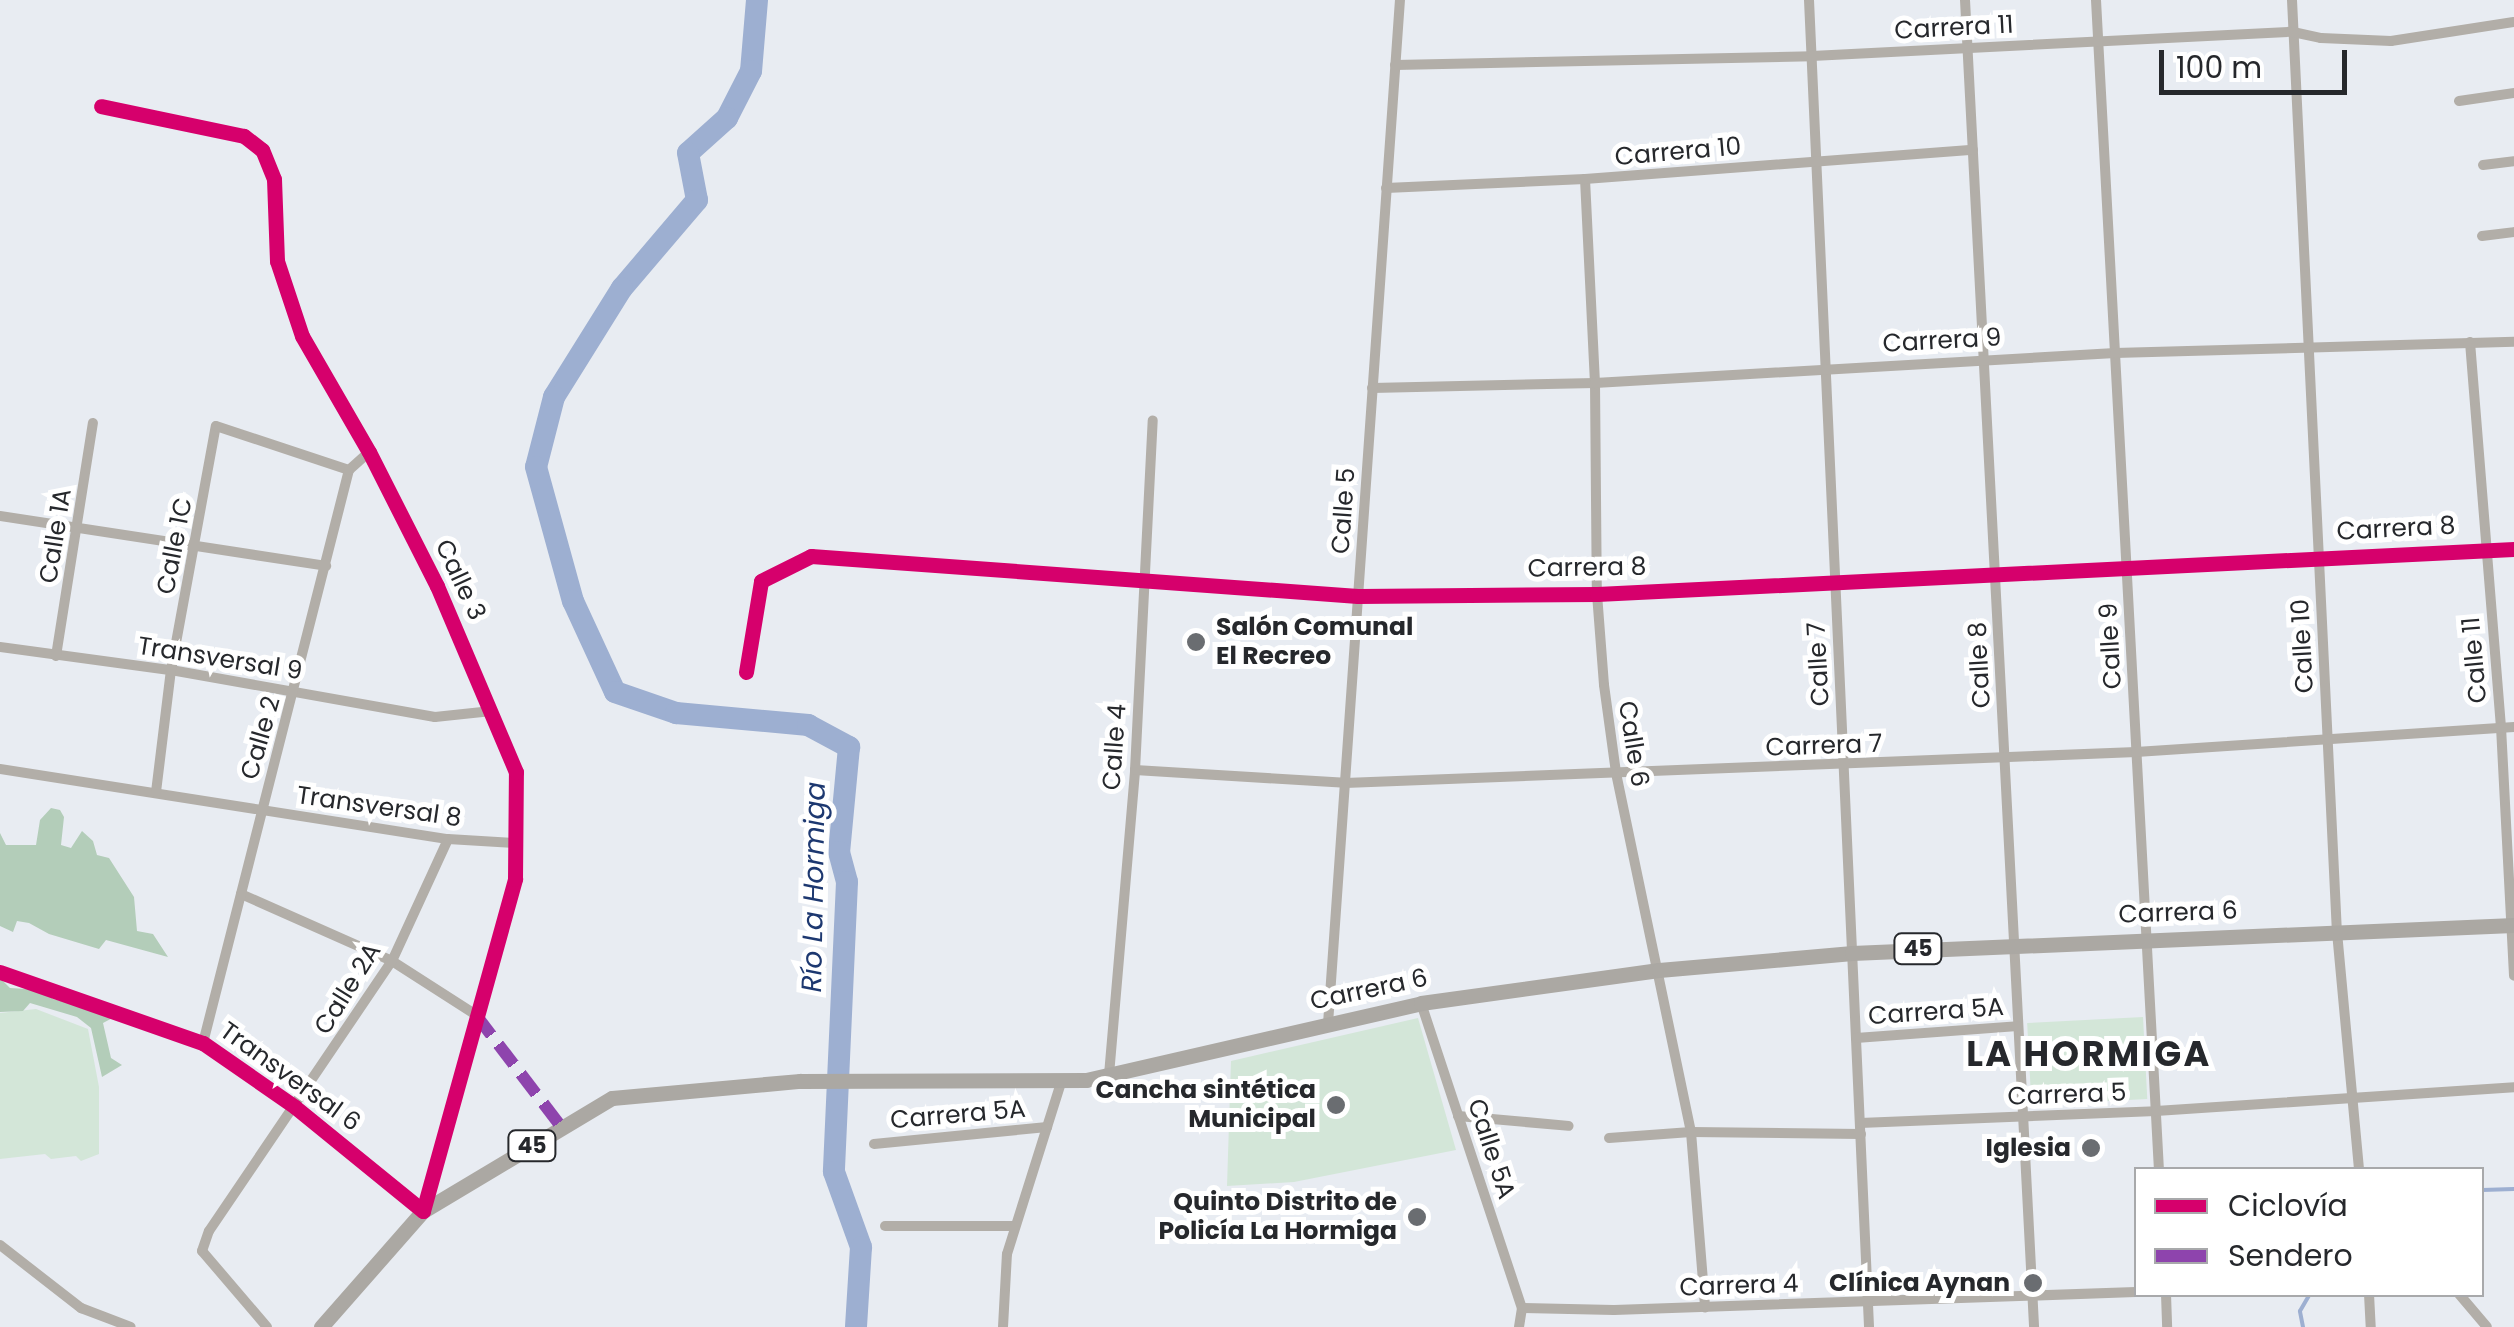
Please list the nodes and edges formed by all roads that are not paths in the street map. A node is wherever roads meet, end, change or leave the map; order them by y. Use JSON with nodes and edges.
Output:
{"nodes":[{"id":1,"x":1400,"y":0,"type":"edge"},
{"id":2,"x":1809,"y":0,"type":"edge"},
{"id":3,"x":1965,"y":0,"type":"edge"},
{"id":4,"x":2096,"y":0,"type":"edge"},
{"id":5,"x":2292,"y":0,"type":"edge"},
{"id":6,"x":2514,"y":22,"type":"edge"},
{"id":7,"x":2293,"y":32,"type":"junction"},
{"id":8,"x":2098,"y":41,"type":"junction"},
{"id":9,"x":1968,"y":47,"type":"junction"},
{"id":10,"x":1812,"y":56,"type":"junction"},
{"id":11,"x":1395,"y":66,"type":"junction"},
{"id":12,"x":2514,"y":93,"type":"edge"},
{"id":13,"x":2459,"y":101,"type":"dead end"},
{"id":14,"x":101,"y":106,"type":"dead end"},
{"id":15,"x":1973,"y":150,"type":"junction"},
{"id":16,"x":1816,"y":161,"type":"junction"},
{"id":17,"x":2514,"y":161,"type":"edge"},
{"id":18,"x":2483,"y":165,"type":"dead end"},
{"id":19,"x":1586,"y":179,"type":"junction"},
{"id":20,"x":1386,"y":188,"type":"junction"},
{"id":21,"x":2514,"y":232,"type":"edge"},
{"id":22,"x":2482,"y":236,"type":"dead end"},
{"id":23,"x":2470,"y":342,"type":"junction"},
{"id":24,"x":2514,"y":342,"type":"edge"},
{"id":25,"x":2309,"y":347,"type":"junction"},
{"id":26,"x":2115,"y":352,"type":"junction"},
{"id":27,"x":1984,"y":359,"type":"junction"},
{"id":28,"x":1826,"y":368,"type":"junction"},
{"id":29,"x":1595,"y":383,"type":"junction"},
{"id":30,"x":1372,"y":388,"type":"junction"},
{"id":31,"x":1154,"y":420,"type":"dead end"},
{"id":32,"x":93,"y":423,"type":"dead end"},
{"id":33,"x":369,"y":452,"type":"junction"},
{"id":34,"x":348,"y":470,"type":"junction"},
{"id":35,"x":0,"y":516,"type":"edge"},
{"id":36,"x":78,"y":530,"type":"junction"},
{"id":37,"x":197,"y":546,"type":"junction"},
{"id":38,"x":2514,"y":549,"type":"edge"},
{"id":39,"x":2487,"y":550,"type":"junction"},
{"id":40,"x":2319,"y":558,"type":"junction"},
{"id":41,"x":326,"y":566,"type":"junction"},
{"id":42,"x":2127,"y":566,"type":"junction"},
{"id":43,"x":1995,"y":574,"type":"junction"},
{"id":44,"x":1145,"y":581,"type":"junction"},
{"id":45,"x":1835,"y":583,"type":"junction"},
{"id":46,"x":1596,"y":594,"type":"junction"},
{"id":47,"x":1358,"y":596,"type":"junction"},
{"id":48,"x":0,"y":647,"type":"edge"},
{"id":49,"x":56,"y":656,"type":"junction"},
{"id":50,"x":171,"y":670,"type":"junction"},
{"id":51,"x":746,"y":672,"type":"dead end"},
{"id":52,"x":295,"y":690,"type":"junction"},
{"id":53,"x":492,"y":711,"type":"junction"},
{"id":54,"x":2514,"y":726,"type":"edge"},
{"id":55,"x":2501,"y":727,"type":"junction"},
{"id":56,"x":2328,"y":738,"type":"junction"},
{"id":57,"x":2136,"y":752,"type":"junction"},
{"id":58,"x":2004,"y":758,"type":"junction"},
{"id":59,"x":1844,"y":766,"type":"junction"},
{"id":60,"x":0,"y":768,"type":"edge"},
{"id":61,"x":1134,"y":770,"type":"junction"},
{"id":62,"x":1616,"y":773,"type":"junction"},
{"id":63,"x":1345,"y":782,"type":"junction"},
{"id":64,"x":156,"y":792,"type":"junction"},
{"id":65,"x":261,"y":810,"type":"junction"},
{"id":66,"x":448,"y":839,"type":"junction"},
{"id":67,"x":516,"y":843,"type":"junction"},
{"id":68,"x":240,"y":894,"type":"junction"},
{"id":69,"x":2512,"y":925,"type":"edge"},
{"id":70,"x":2337,"y":932,"type":"junction"},
{"id":71,"x":2147,"y":939,"type":"junction"},
{"id":72,"x":2014,"y":944,"type":"junction"},
{"id":73,"x":1852,"y":953,"type":"junction"},
{"id":74,"x":392,"y":960,"type":"junction"},
{"id":75,"x":1659,"y":970,"type":"junction"},
{"id":76,"x":0,"y":972,"type":"edge"},
{"id":77,"x":2514,"y":976,"type":"edge"},
{"id":78,"x":1421,"y":1003,"type":"junction"},
{"id":79,"x":476,"y":1016,"type":"junction"},
{"id":80,"x":1328,"y":1024,"type":"junction"},
{"id":81,"x":2018,"y":1026,"type":"junction"},
{"id":82,"x":1856,"y":1038,"type":"junction"},
{"id":83,"x":203,"y":1043,"type":"junction"},
{"id":84,"x":1109,"y":1075,"type":"junction"},
{"id":85,"x":1061,"y":1083,"type":"junction"},
{"id":86,"x":2514,"y":1087,"type":"edge"},
{"id":87,"x":2351,"y":1095,"type":"junction"},
{"id":88,"x":295,"y":1108,"type":"junction"},
{"id":89,"x":2156,"y":1111,"type":"junction"},
{"id":90,"x":1458,"y":1116,"type":"junction"},
{"id":91,"x":2023,"y":1117,"type":"junction"},
{"id":92,"x":1569,"y":1126,"type":"dead end"},
{"id":93,"x":1046,"y":1127,"type":"junction"},
{"id":94,"x":1860,"y":1128,"type":"junction"},
{"id":95,"x":1692,"y":1132,"type":"junction"},
{"id":96,"x":1609,"y":1138,"type":"dead end"},
{"id":97,"x":874,"y":1144,"type":"dead end"},
{"id":98,"x":2159,"y":1167,"type":"edge"},
{"id":99,"x":2360,"y":1167,"type":"edge"},
{"id":100,"x":423,"y":1211,"type":"junction"},
{"id":101,"x":885,"y":1226,"type":"dead end"},
{"id":102,"x":1014,"y":1226,"type":"junction"},
{"id":103,"x":0,"y":1244,"type":"edge"},
{"id":104,"x":2134,"y":1292,"type":"edge"},
{"id":105,"x":2032,"y":1294,"type":"junction"},
{"id":106,"x":2166,"y":1297,"type":"edge"},
{"id":107,"x":2369,"y":1297,"type":"edge"},
{"id":108,"x":2462,"y":1297,"type":"edge"},
{"id":109,"x":1868,"y":1300,"type":"junction"},
{"id":110,"x":1705,"y":1307,"type":"junction"},
{"id":111,"x":1522,"y":1308,"type":"junction"},
{"id":112,"x":131,"y":1327,"type":"edge"},
{"id":113,"x":267,"y":1327,"type":"edge"},
{"id":114,"x":321,"y":1327,"type":"edge"},
{"id":115,"x":1003,"y":1327,"type":"edge"},
{"id":116,"x":1519,"y":1327,"type":"edge"},
{"id":117,"x":1869,"y":1327,"type":"edge"},
{"id":118,"x":2034,"y":1327,"type":"edge"},
{"id":119,"x":2168,"y":1327,"type":"edge"},
{"id":120,"x":2371,"y":1327,"type":"edge"},
{"id":121,"x":2487,"y":1327,"type":"edge"}],
"edges":[{"from":1,"to":11,"type":"street","name":"Calle 5"},
{"from":2,"to":10,"type":"street","name":"Calle 7"},
{"from":3,"to":9,"type":"street","name":"Calle 8"},
{"from":4,"to":8,"type":"street","name":"Calle 9"},
{"from":5,"to":7,"type":"street","name":"Calle 10"},
{"from":6,"to":7,"type":"street","name":"Carrera 11"},
{"from":7,"to":8,"type":"street","name":"Carrera 11"},
{"from":7,"to":25,"type":"street","name":"Calle 10"},
{"from":8,"to":9,"type":"street","name":"Carrera 11"},
{"from":8,"to":26,"type":"street","name":"Calle 9"},
{"from":9,"to":10,"type":"street","name":"Carrera 11"},
{"from":9,"to":15,"type":"street","name":"Calle 8"},
{"from":10,"to":11,"type":"street","name":"Carrera 11"},
{"from":10,"to":16,"type":"street","name":"Calle 7"},
{"from":11,"to":20,"type":"street","name":"Calle 5"},
{"from":12,"to":13,"type":"street"},
{"from":14,"to":33,"type":"street","name":"Calle 3"},
{"from":15,"to":16,"type":"street","name":"Carrera 10"},
{"from":15,"to":27,"type":"street","name":"Calle 8"},
{"from":16,"to":19,"type":"street","name":"Carrera 10"},
{"from":16,"to":28,"type":"street","name":"Calle 7"},
{"from":17,"to":18,"type":"street"},
{"from":19,"to":20,"type":"street","name":"Carrera 10"},
{"from":19,"to":29,"type":"street","name":"Calle 6"},
{"from":20,"to":30,"type":"street","name":"Calle 5"},
{"from":21,"to":22,"type":"street"},
{"from":23,"to":24,"type":"street","name":"Carrera 9"},
{"from":23,"to":25,"type":"street","name":"Carrera 9"},
{"from":23,"to":39,"type":"street","name":"Calle 11"},
{"from":25,"to":26,"type":"street","name":"Carrera 9"},
{"from":25,"to":40,"type":"street","name":"Calle 10"},
{"from":26,"to":27,"type":"street","name":"Carrera 9"},
{"from":26,"to":42,"type":"street","name":"Calle 9"},
{"from":27,"to":28,"type":"street","name":"Carrera 9"},
{"from":27,"to":43,"type":"street","name":"Calle 8"},
{"from":28,"to":29,"type":"street","name":"Carrera 9"},
{"from":28,"to":45,"type":"street","name":"Calle 7"},
{"from":29,"to":30,"type":"street","name":"Carrera 9"},
{"from":29,"to":46,"type":"street","name":"Calle 6"},
{"from":30,"to":47,"type":"street","name":"Calle 5"},
{"from":31,"to":44,"type":"street","name":"Calle 4"},
{"from":32,"to":36,"type":"street","name":"Calle 1A"},
{"from":33,"to":34,"type":"street"},
{"from":33,"to":53,"type":"street","name":"Calle 3"},
{"from":34,"to":37,"type":"street","name":"Calle 1C"},
{"from":34,"to":41,"type":"street","name":"Calle 2"},
{"from":35,"to":36,"type":"street"},
{"from":36,"to":37,"type":"street"},
{"from":36,"to":49,"type":"street","name":"Calle 1A"},
{"from":37,"to":41,"type":"street"},
{"from":37,"to":50,"type":"street","name":"Calle 1C"},
{"from":38,"to":39,"type":"street","name":"Carrera 8"},
{"from":39,"to":40,"type":"street","name":"Carrera 8"},
{"from":39,"to":55,"type":"street","name":"Calle 11"},
{"from":40,"to":42,"type":"street","name":"Carrera 8"},
{"from":40,"to":56,"type":"street","name":"Calle 10"},
{"from":41,"to":52,"type":"street","name":"Calle 2"},
{"from":42,"to":43,"type":"street","name":"Carrera 8"},
{"from":42,"to":57,"type":"street","name":"Calle 9"},
{"from":43,"to":45,"type":"street","name":"Carrera 8"},
{"from":43,"to":58,"type":"street","name":"Calle 8"},
{"from":44,"to":47,"type":"street","name":"Carrera 8"},
{"from":44,"to":51,"type":"street","name":"Carrera 8"},
{"from":44,"to":61,"type":"street","name":"Calle 4"},
{"from":45,"to":46,"type":"street","name":"Carrera 8"},
{"from":45,"to":59,"type":"street","name":"Calle 7"},
{"from":46,"to":47,"type":"street","name":"Carrera 8"},
{"from":46,"to":62,"type":"street","name":"Calle 6"},
{"from":47,"to":63,"type":"street","name":"Calle 5"},
{"from":48,"to":49,"type":"street","name":"Transversal 9"},
{"from":49,"to":50,"type":"street","name":"Transversal 9"},
{"from":50,"to":52,"type":"street","name":"Transversal 9"},
{"from":50,"to":64,"type":"street","name":"Calle 1C"},
{"from":52,"to":53,"type":"street","name":"Transversal 9"},
{"from":52,"to":65,"type":"street","name":"Calle 2"},
{"from":53,"to":67,"type":"street","name":"Calle 3"},
{"from":54,"to":55,"type":"street","name":"Carrera 7"},
{"from":55,"to":56,"type":"street","name":"Carrera 7"},
{"from":55,"to":69,"type":"street","name":"Calle 11"},
{"from":56,"to":57,"type":"street","name":"Carrera 7"},
{"from":56,"to":70,"type":"street","name":"Calle 10"},
{"from":57,"to":58,"type":"street","name":"Carrera 7"},
{"from":57,"to":71,"type":"street","name":"Calle 9"},
{"from":58,"to":59,"type":"street","name":"Carrera 7"},
{"from":58,"to":72,"type":"street","name":"Calle 8"},
{"from":59,"to":62,"type":"street","name":"Carrera 7"},
{"from":59,"to":73,"type":"street","name":"Calle 7"},
{"from":60,"to":64,"type":"street","name":"Transversal 8"},
{"from":61,"to":63,"type":"street","name":"Carrera 7"},
{"from":61,"to":84,"type":"street","name":"Calle 4"},
{"from":62,"to":63,"type":"street","name":"Carrera 7"},
{"from":62,"to":75,"type":"street","name":"Calle 6"},
{"from":63,"to":80,"type":"street","name":"Calle 5"},
{"from":64,"to":65,"type":"street","name":"Transversal 8"},
{"from":65,"to":66,"type":"street","name":"Transversal 8"},
{"from":65,"to":68,"type":"street","name":"Calle 2"},
{"from":66,"to":67,"type":"street","name":"Transversal 8"},
{"from":66,"to":74,"type":"street","name":"Calle 2A"},
{"from":67,"to":79,"type":"street","name":"Calle 3"},
{"from":68,"to":74,"type":"street"},
{"from":68,"to":83,"type":"street","name":"Calle 2"},
{"from":69,"to":70,"type":"main road","name":"Carrera 6","number":"45"},
{"from":69,"to":77,"type":"street","name":"Calle 11"},
{"from":70,"to":71,"type":"main road","name":"Carrera 6","number":"45"},
{"from":70,"to":87,"type":"street","name":"Calle 10"},
{"from":71,"to":72,"type":"main road","name":"Carrera 6","number":"45"},
{"from":71,"to":89,"type":"street","name":"Calle 9"},
{"from":72,"to":73,"type":"main road","name":"Carrera 6","number":"45"},
{"from":72,"to":81,"type":"street","name":"Calle 8"},
{"from":73,"to":75,"type":"main road","name":"Carrera 6","number":"45"},
{"from":73,"to":82,"type":"street","name":"Calle 7"},
{"from":74,"to":79,"type":"street"},
{"from":74,"to":88,"type":"street","name":"Calle 2A"},
{"from":75,"to":78,"type":"main road","name":"Carrera 6","number":"45"},
{"from":75,"to":95,"type":"street","name":"Calle 6"},
{"from":76,"to":83,"type":"street","name":"Transversal 6"},
{"from":78,"to":80,"type":"main road","name":"Carrera 6","number":"45"},
{"from":78,"to":90,"type":"street","name":"Calle 5A"},
{"from":79,"to":100,"type":"street","name":"Calle 3"},
{"from":80,"to":84,"type":"main road","name":"Carrera 6","number":"45"},
{"from":81,"to":82,"type":"street","name":"Carrera 5A"},
{"from":81,"to":91,"type":"street","name":"Calle 8"},
{"from":82,"to":94,"type":"street","name":"Calle 7"},
{"from":83,"to":88,"type":"street","name":"Transversal 6"},
{"from":84,"to":85,"type":"main road","name":"Carrera 6","number":"45"},
{"from":85,"to":93,"type":"street"},
{"from":85,"to":100,"type":"main road","name":"Carrera 6","number":"45"},
{"from":86,"to":87,"type":"street","name":"Carrera 5"},
{"from":87,"to":89,"type":"street","name":"Carrera 5"},
{"from":87,"to":99,"type":"street","name":"Calle 10"},
{"from":88,"to":100,"type":"street","name":"Transversal 6"},
{"from":88,"to":113,"type":"street","name":"Calle 2A"},
{"from":89,"to":91,"type":"street","name":"Carrera 5"},
{"from":89,"to":98,"type":"street","name":"Calle 9"},
{"from":90,"to":92,"type":"street"},
{"from":90,"to":111,"type":"street","name":"Calle 5A"},
{"from":91,"to":94,"type":"street","name":"Carrera 5"},
{"from":91,"to":105,"type":"street","name":"Calle 8"},
{"from":93,"to":97,"type":"street","name":"Carrera 5A"},
{"from":93,"to":102,"type":"street"},
{"from":94,"to":95,"type":"street","name":"Carrera 5"},
{"from":94,"to":109,"type":"street","name":"Calle 7"},
{"from":95,"to":96,"type":"street","name":"Carrera 5"},
{"from":95,"to":110,"type":"street","name":"Calle 6"},
{"from":100,"to":114,"type":"main road","name":"Carrera 6","number":"45"},
{"from":101,"to":102,"type":"street"},
{"from":102,"to":115,"type":"street"},
{"from":103,"to":112,"type":"street"},
{"from":104,"to":105,"type":"street","name":"Carrera 4"},
{"from":105,"to":109,"type":"street","name":"Carrera 4"},
{"from":105,"to":118,"type":"street","name":"Calle 8"},
{"from":106,"to":119,"type":"street"},
{"from":107,"to":120,"type":"street"},
{"from":108,"to":121,"type":"street"},
{"from":109,"to":110,"type":"street","name":"Carrera 4"},
{"from":109,"to":117,"type":"street","name":"Calle 7"},
{"from":110,"to":111,"type":"street","name":"Carrera 4"},
{"from":111,"to":116,"type":"street"}]}
